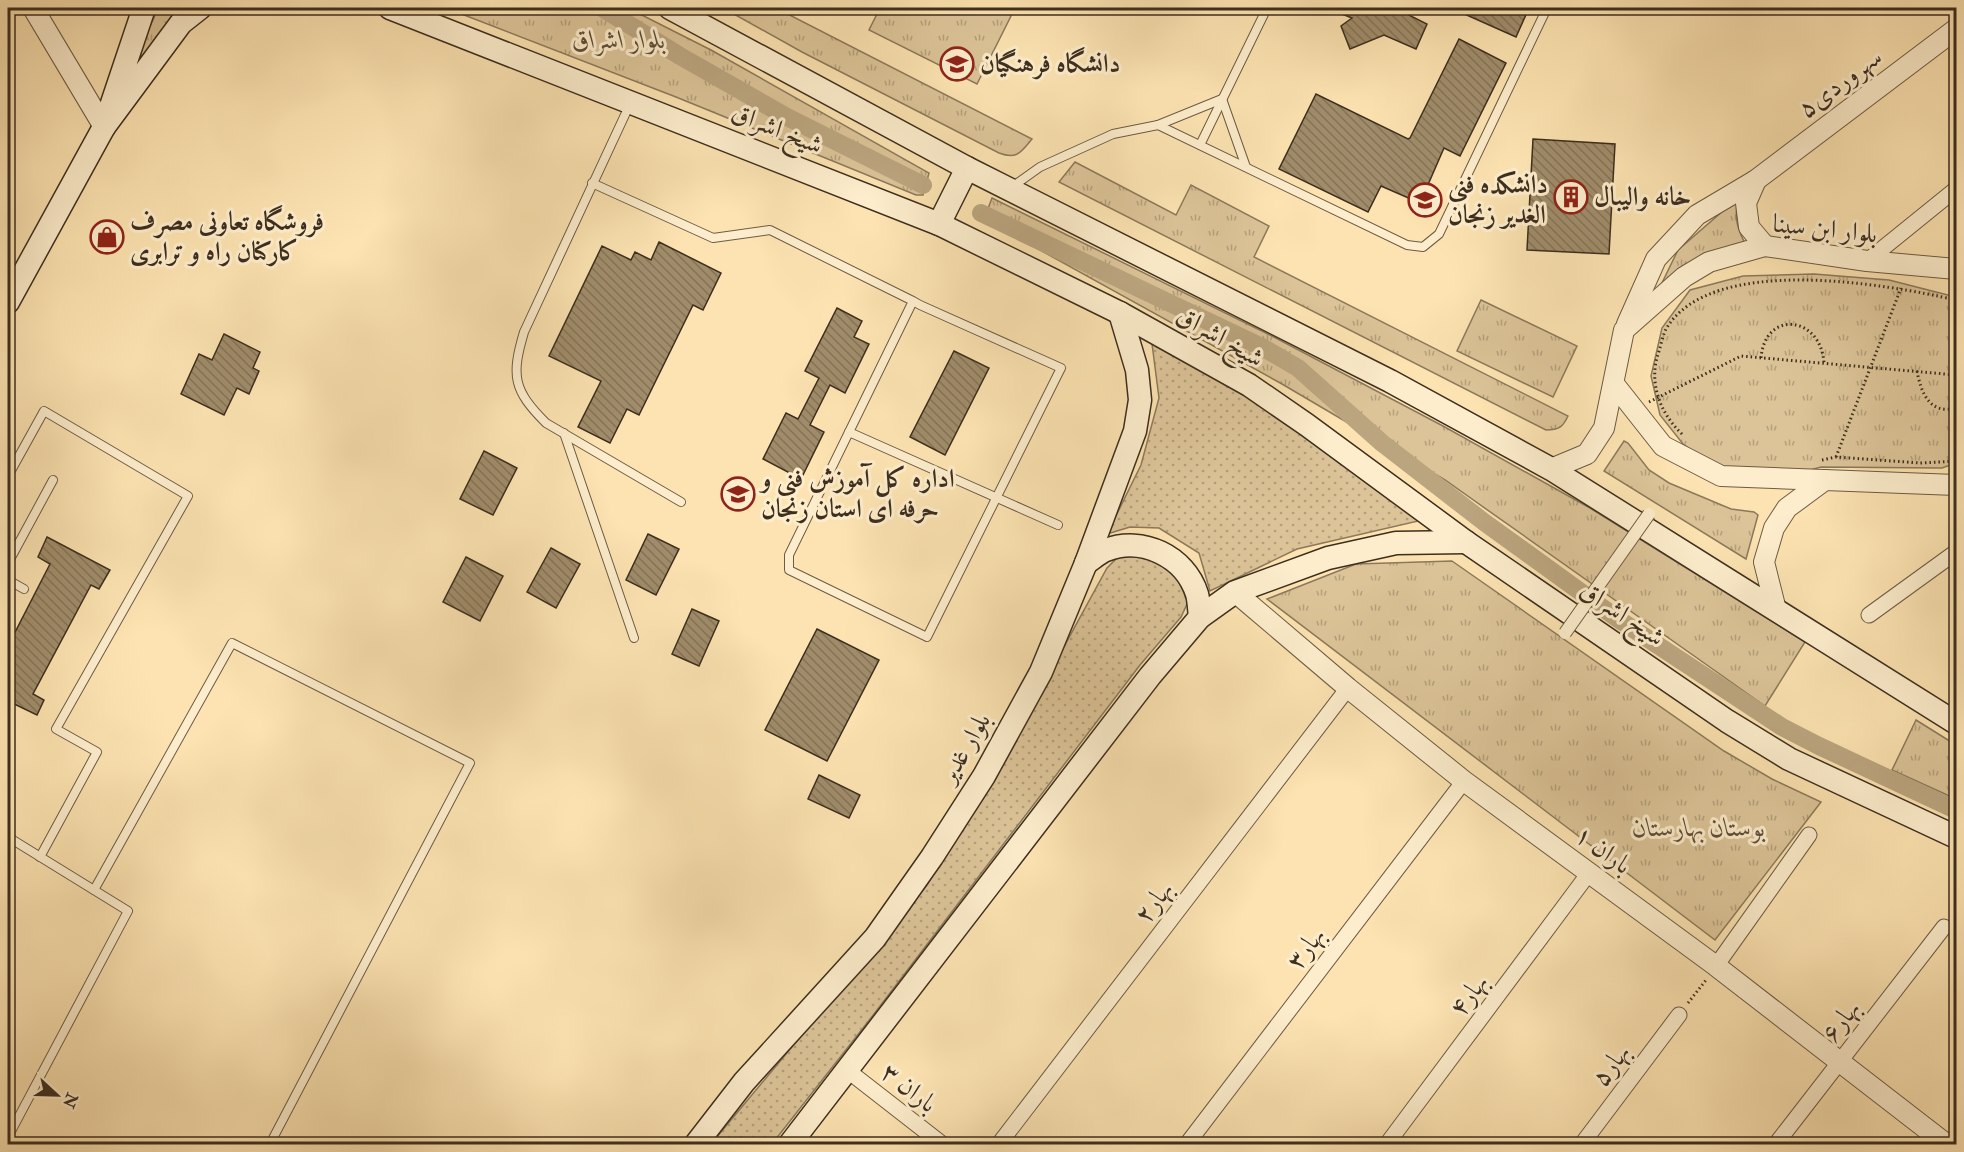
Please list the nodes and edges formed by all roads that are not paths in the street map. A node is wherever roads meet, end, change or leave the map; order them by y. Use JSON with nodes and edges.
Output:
{"nodes":[{"id":1,"x":33,"y":8,"type":"edge"},
{"id":2,"x":144,"y":8,"type":"edge"},
{"id":3,"x":200,"y":8,"type":"edge"},
{"id":4,"x":390,"y":8,"type":"edge"},
{"id":5,"x":670,"y":8,"type":"edge"},
{"id":6,"x":1267,"y":8,"type":"edge"},
{"id":7,"x":1547,"y":8,"type":"edge"},
{"id":8,"x":1956,"y":29,"type":"edge"},
{"id":9,"x":1222,"y":99,"type":"junction"},
{"id":10,"x":630,"y":102,"type":"junction"},
{"id":11,"x":1158,"y":125,"type":"junction"},
{"id":12,"x":104,"y":127,"type":"junction"},
{"id":13,"x":1200,"y":145,"type":"junction"},
{"id":14,"x":1246,"y":167,"type":"junction"},
{"id":15,"x":967,"y":168,"type":"junction"},
{"id":16,"x":1755,"y":180,"type":"junction"},
{"id":17,"x":592,"y":183,"type":"junction"},
{"id":18,"x":1009,"y":189,"type":"junction"},
{"id":19,"x":1956,"y":189,"type":"edge"},
{"id":20,"x":939,"y":224,"type":"junction"},
{"id":21,"x":1765,"y":246,"type":"junction"},
{"id":22,"x":1867,"y":261,"type":"junction"},
{"id":23,"x":1956,"y":269,"type":"edge"},
{"id":24,"x":913,"y":301,"type":"junction"},
{"id":25,"x":8,"y":302,"type":"edge"},
{"id":26,"x":1120,"y":313,"type":"junction"},
{"id":27,"x":1624,"y":330,"type":"junction"},
{"id":28,"x":1614,"y":384,"type":"junction"},
{"id":29,"x":849,"y":432,"type":"junction"},
{"id":30,"x":564,"y":433,"type":"junction"},
{"id":31,"x":1551,"y":469,"type":"junction"},
{"id":32,"x":8,"y":476,"type":"edge"},
{"id":33,"x":53,"y":480,"type":"dead end"},
{"id":34,"x":1825,"y":480,"type":"junction"},
{"id":35,"x":1956,"y":485,"type":"edge"},
{"id":36,"x":997,"y":497,"type":"junction"},
{"id":37,"x":681,"y":502,"type":"dead end"},
{"id":38,"x":1649,"y":514,"type":"dead end"},
{"id":39,"x":1058,"y":525,"type":"dead end"},
{"id":40,"x":1466,"y":542,"type":"junction"},
{"id":41,"x":1956,"y":552,"type":"edge"},
{"id":42,"x":8,"y":563,"type":"edge"},
{"id":43,"x":1086,"y":563,"type":"junction"},
{"id":44,"x":8,"y":580,"type":"edge"},
{"id":45,"x":24,"y":589,"type":"dead end"},
{"id":46,"x":1235,"y":592,"type":"junction"},
{"id":47,"x":1776,"y":610,"type":"junction"},
{"id":48,"x":1869,"y":615,"type":"dead end"},
{"id":49,"x":1200,"y":617,"type":"junction"},
{"id":50,"x":1565,"y":633,"type":"dead end"},
{"id":51,"x":634,"y":638,"type":"dead end"},
{"id":52,"x":1348,"y":688,"type":"junction"},
{"id":53,"x":1956,"y":723,"type":"edge"},
{"id":54,"x":1464,"y":781,"type":"junction"},
{"id":55,"x":1809,"y":835,"type":"dead end"},
{"id":56,"x":8,"y":837,"type":"edge"},
{"id":57,"x":1956,"y":837,"type":"edge"},
{"id":58,"x":40,"y":857,"type":"junction"},
{"id":59,"x":1589,"y":873,"type":"junction"},
{"id":60,"x":94,"y":890,"type":"junction"},
{"id":61,"x":1944,"y":927,"type":"dead end"},
{"id":62,"x":1716,"y":966,"type":"junction"},
{"id":63,"x":1679,"y":1015,"type":"road end"},
{"id":64,"x":1839,"y":1063,"type":"junction"},
{"id":65,"x":847,"y":1070,"type":"junction"},
{"id":66,"x":8,"y":1137,"type":"edge"},
{"id":67,"x":270,"y":1144,"type":"edge"},
{"id":68,"x":696,"y":1144,"type":"edge"},
{"id":69,"x":790,"y":1144,"type":"edge"},
{"id":70,"x":942,"y":1144,"type":"edge"},
{"id":71,"x":999,"y":1144,"type":"edge"},
{"id":72,"x":1187,"y":1144,"type":"edge"},
{"id":73,"x":1387,"y":1144,"type":"edge"},
{"id":74,"x":1582,"y":1144,"type":"edge"},
{"id":75,"x":1776,"y":1144,"type":"edge"},
{"id":76,"x":1946,"y":1144,"type":"edge"}],
"edges":[{"from":1,"to":12,"type":"street"},
{"from":2,"to":12,"type":"main road"},
{"from":3,"to":12,"type":"main road"},
{"from":4,"to":10,"type":"main road","name":"شیخ اشراق"},
{"from":5,"to":15,"type":"main road","name":"شیخ اشراق"},
{"from":6,"to":9,"type":"lane"},
{"from":7,"to":14,"type":"lane"},
{"from":8,"to":16,"type":"street","name":"سهروردی۵"},
{"from":9,"to":11,"type":"lane"},
{"from":9,"to":13,"type":"lane"},
{"from":9,"to":14,"type":"lane"},
{"from":10,"to":17,"type":"lane"},
{"from":10,"to":20,"type":"main road","name":"شیخ اشراق"},
{"from":11,"to":13,"type":"lane"},
{"from":11,"to":18,"type":"lane"},
{"from":12,"to":25,"type":"main road"},
{"from":13,"to":14,"type":"lane"},
{"from":15,"to":18,"type":"main road","name":"شیخ اشراق"},
{"from":15,"to":20,"type":"main road"},
{"from":16,"to":21,"type":"street"},
{"from":16,"to":27,"type":"street","name":"سهروردی۵"},
{"from":17,"to":24,"type":"lane"},
{"from":17,"to":30,"type":"lane"},
{"from":18,"to":31,"type":"main road","name":"شیخ اشراق"},
{"from":19,"to":22,"type":"street"},
{"from":20,"to":26,"type":"main road","name":"شیخ اشراق"},
{"from":21,"to":22,"type":"street","name":"بلوار ابن سینا"},
{"from":21,"to":27,"type":"street","name":"بلوار ابن سینا"},
{"from":22,"to":23,"type":"street","name":"بلوار ابن سینا"},
{"from":24,"to":29,"type":"lane"},
{"from":24,"to":36,"type":"lane"},
{"from":26,"to":40,"type":"main road","name":"شیخ اشراق"},
{"from":26,"to":43,"type":"main road","name":"بلوار غدیر"},
{"from":27,"to":28,"type":"street"},
{"from":28,"to":31,"type":"street"},
{"from":28,"to":34,"type":"street"},
{"from":29,"to":36,"type":"lane"},
{"from":29,"to":36,"type":"lane"},
{"from":30,"to":37,"type":"lane"},
{"from":30,"to":51,"type":"lane"},
{"from":31,"to":47,"type":"main road","name":"شیخ اشراق"},
{"from":32,"to":58,"type":"lane"},
{"from":33,"to":42,"type":"lane"},
{"from":34,"to":35,"type":"street"},
{"from":34,"to":47,"type":"street"},
{"from":36,"to":39,"type":"lane"},
{"from":38,"to":50,"type":"street","bridge":true},
{"from":40,"to":46,"type":"main road"},
{"from":40,"to":57,"type":"main road","name":"شیخ اشراق"},
{"from":41,"to":48,"type":"street"},
{"from":43,"to":49,"type":"main road"},
{"from":43,"to":68,"type":"main road","name":"بلوار غدیر"},
{"from":44,"to":45,"type":"lane"},
{"from":46,"to":49,"type":"main road"},
{"from":46,"to":52,"type":"street","name":"باران ۱"},
{"from":47,"to":53,"type":"main road","name":"شیخ اشراق"},
{"from":49,"to":65,"type":"main road"},
{"from":52,"to":54,"type":"street","name":"باران ۱"},
{"from":52,"to":71,"type":"street","name":"بهار۲"},
{"from":54,"to":59,"type":"street","name":"باران ۱"},
{"from":54,"to":72,"type":"street","name":"بهار۳"},
{"from":55,"to":62,"type":"street"},
{"from":56,"to":58,"type":"lane"},
{"from":58,"to":60,"type":"lane"},
{"from":59,"to":62,"type":"street","name":"باران ۱"},
{"from":59,"to":73,"type":"street","name":"بهار۴"},
{"from":60,"to":66,"type":"lane"},
{"from":60,"to":67,"type":"lane"},
{"from":61,"to":64,"type":"street","name":"بهار۶"},
{"from":62,"to":64,"type":"street","name":"باران ۱"},
{"from":63,"to":74,"type":"street","name":"بهار۵"},
{"from":64,"to":75,"type":"street","name":"بهار۶"},
{"from":64,"to":76,"type":"street","name":"باران ۱"},
{"from":65,"to":69,"type":"main road"},
{"from":65,"to":70,"type":"street","name":"باران ۳"}]}
